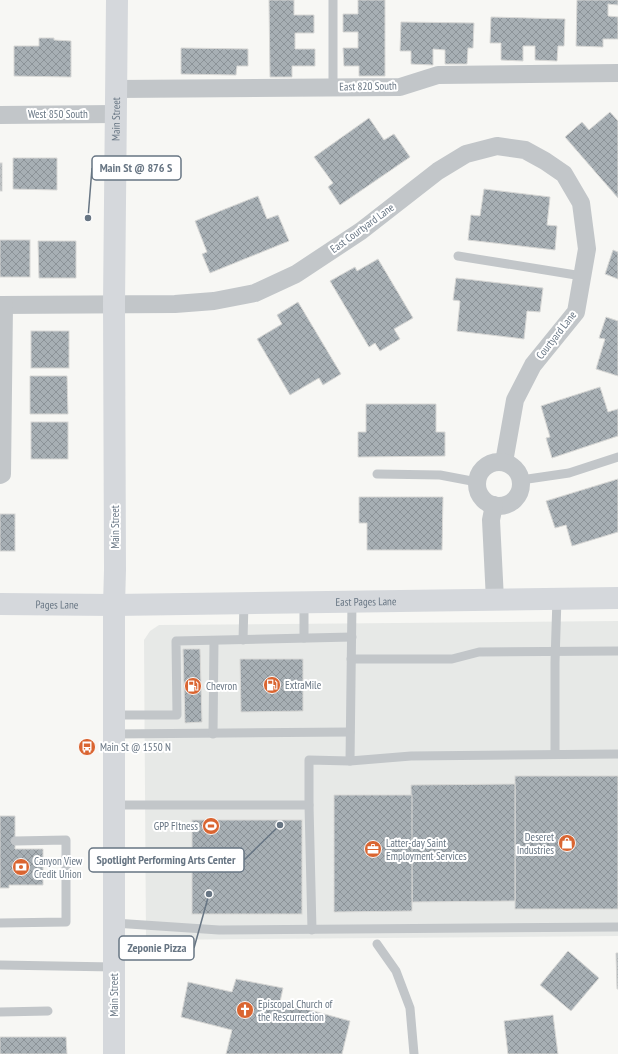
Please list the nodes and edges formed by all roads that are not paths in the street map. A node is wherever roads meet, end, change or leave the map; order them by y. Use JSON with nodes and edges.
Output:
{"nodes":[{"id":1,"x":117,"y":0,"type":"edge"},
{"id":2,"x":333,"y":0,"type":"edge"},
{"id":3,"x":618,"y":73,"type":"edge"},
{"id":4,"x":333,"y":87,"type":"junction"},
{"id":5,"x":116,"y":89,"type":"junction"},
{"id":6,"x":116,"y":114,"type":"junction"},
{"id":7,"x":0,"y":115,"type":"edge"},
{"id":8,"x":581,"y":203,"type":"joint"},
{"id":9,"x":458,"y":256,"type":"dead end"},
{"id":10,"x":582,"y":276,"type":"junction"},
{"id":11,"x":114,"y":304,"type":"junction"},
{"id":12,"x":2,"y":305,"type":"edge"},
{"id":13,"x":618,"y":457,"type":"edge"},
{"id":14,"x":504,"y":462,"type":"junction"},
{"id":15,"x":377,"y":474,"type":"dead end"},
{"id":16,"x":0,"y":475,"type":"edge"},
{"id":17,"x":521,"y":480,"type":"junction"},
{"id":18,"x":477,"y":482,"type":"junction"},
{"id":19,"x":494,"y":505,"type":"junction"},
{"id":20,"x":557,"y":598,"type":"junction"},
{"id":21,"x":618,"y":598,"type":"edge"},
{"id":22,"x":495,"y":600,"type":"junction"},
{"id":23,"x":304,"y":602,"type":"junction"},
{"id":24,"x":352,"y":602,"type":"junction"},
{"id":25,"x":244,"y":603,"type":"junction"},
{"id":26,"x":0,"y":604,"type":"edge"},
{"id":27,"x":114,"y":605,"type":"junction"},
{"id":28,"x":352,"y":637,"type":"junction"},
{"id":29,"x":304,"y":638,"type":"junction"},
{"id":30,"x":243,"y":640,"type":"junction"},
{"id":31,"x":214,"y":641,"type":"junction"},
{"id":32,"x":556,"y":651,"type":"junction"},
{"id":33,"x":618,"y":651,"type":"edge"},
{"id":34,"x":351,"y":659,"type":"junction"},
{"id":35,"x":114,"y":725,"type":"junction"},
{"id":36,"x":350,"y":732,"type":"junction"},
{"id":37,"x":213,"y":734,"type":"junction"},
{"id":38,"x":555,"y":754,"type":"junction"},
{"id":39,"x":618,"y":754,"type":"edge"},
{"id":40,"x":350,"y":761,"type":"junction"},
{"id":41,"x":114,"y":804,"type":"junction"},
{"id":42,"x":309,"y":804,"type":"junction"},
{"id":43,"x":15,"y":841,"type":"dead end"},
{"id":44,"x":0,"y":923,"type":"edge"},
{"id":45,"x":114,"y":923,"type":"junction"},
{"id":46,"x":618,"y":927,"type":"edge"},
{"id":47,"x":312,"y":930,"type":"junction"},
{"id":48,"x":377,"y":944,"type":"dead end"},
{"id":49,"x":0,"y":966,"type":"edge"},
{"id":50,"x":114,"y":967,"type":"junction"},
{"id":51,"x":48,"y":1011,"type":"dead end"},
{"id":52,"x":0,"y":1012,"type":"edge"},
{"id":53,"x":114,"y":1054,"type":"edge"},
{"id":54,"x":414,"y":1054,"type":"edge"}],
"edges":[{"from":1,"to":5,"type":"main road","name":"Main Street"},
{"from":2,"to":4,"type":"lane"},
{"from":3,"to":4,"type":"street","name":"East 820 South"},
{"from":4,"to":5,"type":"street","name":"East 820 South"},
{"from":5,"to":6,"type":"main road","name":"Main Street"},
{"from":6,"to":7,"type":"street","name":"West 850 South"},
{"from":6,"to":11,"type":"main road","name":"Main Street"},
{"from":8,"to":10,"type":"street","name":"Courtyard Lane"},
{"from":8,"to":11,"type":"street","name":"East Courtyard Lane"},
{"from":9,"to":10,"type":"lane"},
{"from":10,"to":14,"type":"street","name":"Courtyard Lane"},
{"from":11,"to":12,"type":"street","name":"East Courtyard Lane"},
{"from":11,"to":27,"type":"main road","name":"Main Street"},
{"from":12,"to":16,"type":"street"},
{"from":13,"to":17,"type":"lane"},
{"from":14,"to":17,"type":"street"},
{"from":14,"to":18,"type":"street"},
{"from":15,"to":18,"type":"lane"},
{"from":17,"to":19,"type":"street"},
{"from":18,"to":19,"type":"street"},
{"from":19,"to":22,"type":"street"},
{"from":20,"to":21,"type":"main road","name":"East Pages Lane"},
{"from":20,"to":22,"type":"main road","name":"East Pages Lane"},
{"from":20,"to":32,"type":"lane"},
{"from":22,"to":24,"type":"main road","name":"East Pages Lane"},
{"from":23,"to":24,"type":"main road","name":"East Pages Lane"},
{"from":23,"to":25,"type":"main road","name":"East Pages Lane"},
{"from":23,"to":29,"type":"lane"},
{"from":24,"to":28,"type":"lane"},
{"from":25,"to":27,"type":"main road","name":"East Pages Lane"},
{"from":25,"to":30,"type":"lane"},
{"from":26,"to":27,"type":"main road","name":"Pages Lane"},
{"from":27,"to":35,"type":"main road","name":"Main Street"},
{"from":28,"to":29,"type":"lane"},
{"from":28,"to":34,"type":"lane"},
{"from":29,"to":30,"type":"lane"},
{"from":30,"to":31,"type":"lane"},
{"from":31,"to":35,"type":"lane"},
{"from":31,"to":37,"type":"lane"},
{"from":32,"to":33,"type":"lane"},
{"from":32,"to":34,"type":"lane"},
{"from":32,"to":38,"type":"lane"},
{"from":34,"to":36,"type":"lane"},
{"from":35,"to":37,"type":"lane"},
{"from":35,"to":41,"type":"main road","name":"Main Street"},
{"from":36,"to":37,"type":"lane"},
{"from":36,"to":40,"type":"lane"},
{"from":38,"to":39,"type":"lane"},
{"from":38,"to":40,"type":"lane"},
{"from":40,"to":42,"type":"lane"},
{"from":41,"to":42,"type":"lane"},
{"from":41,"to":45,"type":"main road","name":"Main Street"},
{"from":42,"to":47,"type":"lane"},
{"from":43,"to":44,"type":"lane"},
{"from":45,"to":47,"type":"lane"},
{"from":45,"to":50,"type":"main road","name":"Main Street"},
{"from":46,"to":47,"type":"lane"},
{"from":48,"to":54,"type":"lane"},
{"from":49,"to":50,"type":"lane"},
{"from":50,"to":53,"type":"main road","name":"Main Street"},
{"from":51,"to":52,"type":"lane"}]}
